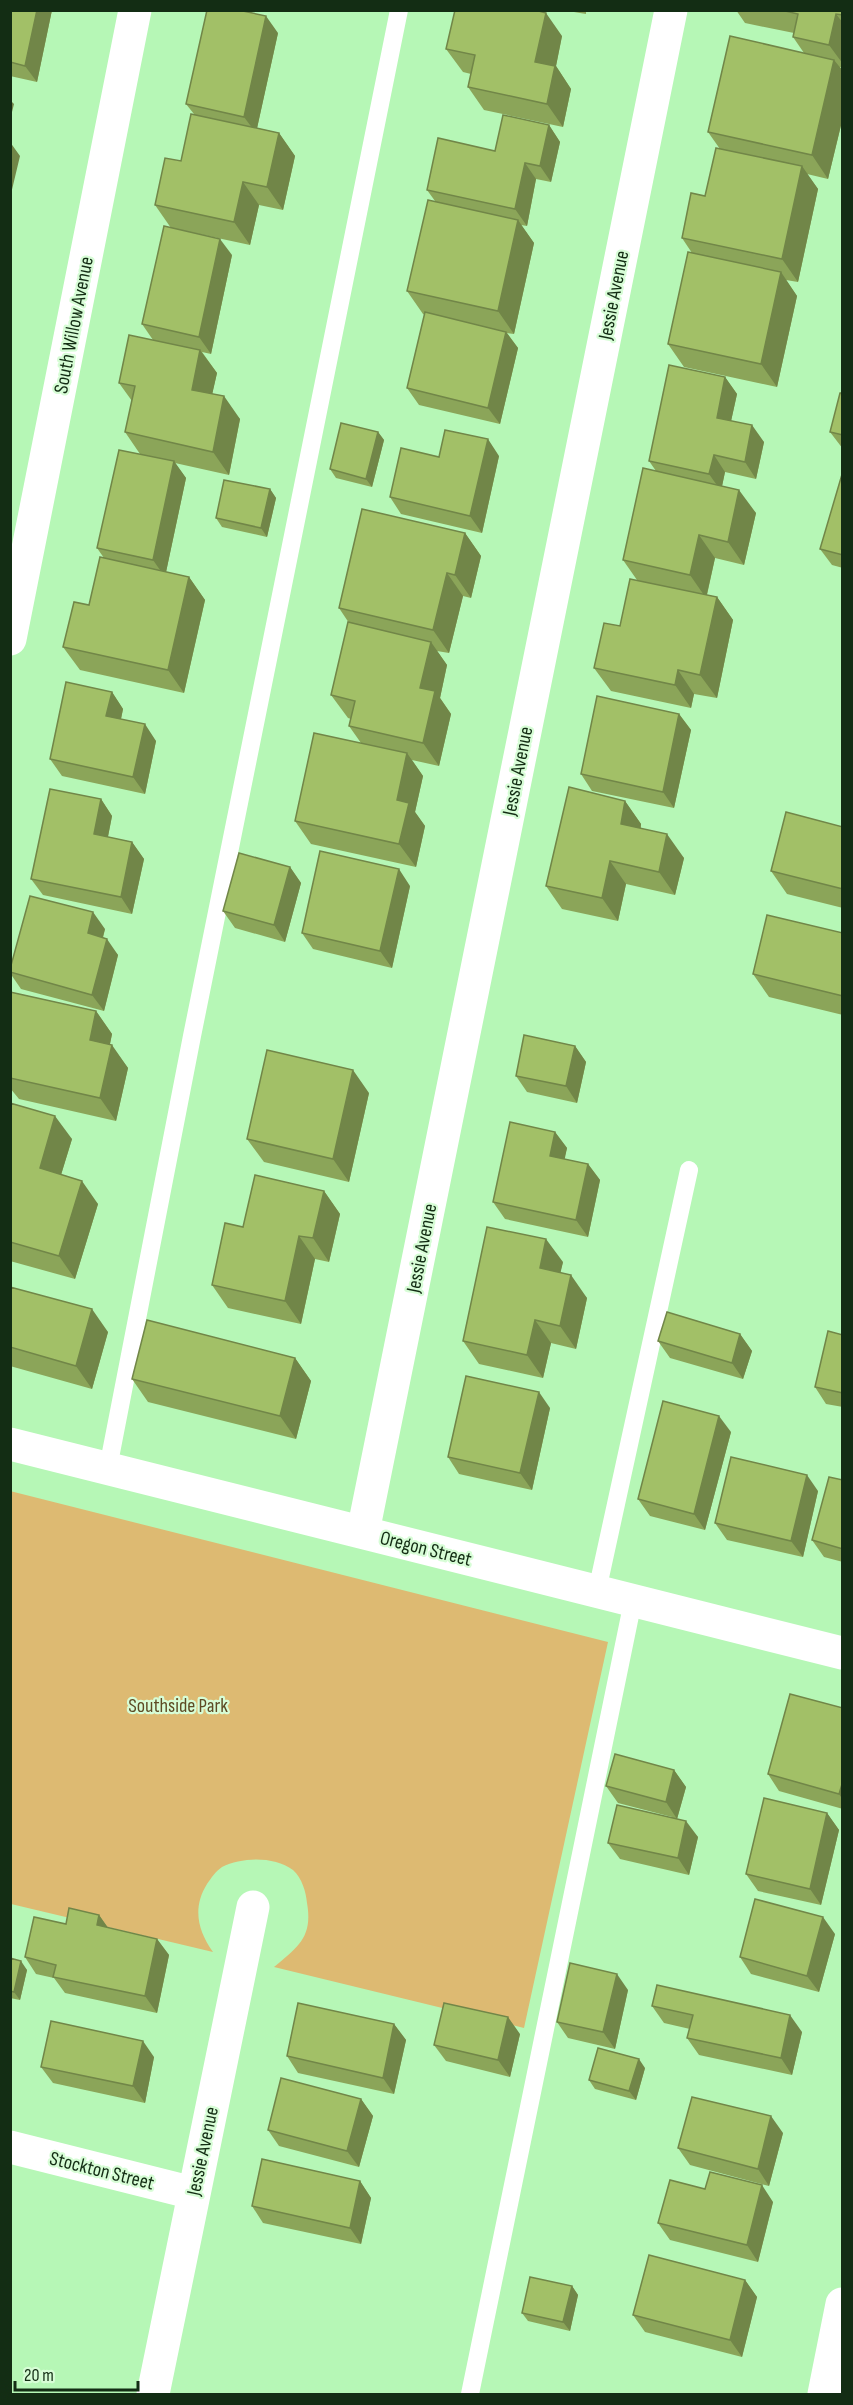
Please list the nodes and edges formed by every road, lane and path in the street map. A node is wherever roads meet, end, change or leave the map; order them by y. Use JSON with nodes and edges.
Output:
{"nodes":[{"id":1,"x":135,"y":10,"type":"edge"},
{"id":2,"x":399,"y":10,"type":"edge"},
{"id":3,"x":671,"y":10,"type":"edge"},
{"id":4,"x":10,"y":639,"type":"edge"},
{"id":5,"x":688,"y":1170,"type":"dead end"},
{"id":6,"x":10,"y":1444,"type":"edge"},
{"id":7,"x":108,"y":1468,"type":"junction"},
{"id":8,"x":363,"y":1533,"type":"junction"},
{"id":9,"x":597,"y":1592,"type":"junction"},
{"id":10,"x":633,"y":1601,"type":"junction"},
{"id":11,"x":843,"y":1653,"type":"edge"},
{"id":12,"x":254,"y":1907,"type":"dead end"},
{"id":13,"x":10,"y":2147,"type":"edge"},
{"id":14,"x":193,"y":2193,"type":"junction"},
{"id":15,"x":843,"y":2304,"type":"edge"},
{"id":16,"x":838,"y":2352,"type":"edge"},
{"id":17,"x":153,"y":2394,"type":"edge"},
{"id":18,"x":470,"y":2394,"type":"edge"},
{"id":19,"x":824,"y":2394,"type":"edge"}],
"edges":[{"from":1,"to":4,"type":"street","name":"South Willow Avenue"},
{"from":2,"to":7,"type":"lane"},
{"from":3,"to":8,"type":"street","name":"Jessie Avenue"},
{"from":5,"to":9,"type":"lane"},
{"from":6,"to":7,"type":"street","name":"Oregon Street"},
{"from":7,"to":8,"type":"street","name":"Oregon Street"},
{"from":8,"to":9,"type":"street","name":"Oregon Street"},
{"from":9,"to":10,"type":"street","name":"Oregon Street"},
{"from":10,"to":11,"type":"street","name":"Oregon Street"},
{"from":10,"to":18,"type":"lane"},
{"from":12,"to":14,"type":"street","name":"Jessie Avenue"},
{"from":13,"to":14,"type":"street","name":"Stockton Street"},
{"from":14,"to":17,"type":"street","name":"Jessie Avenue"},
{"from":15,"to":16,"type":"street"},
{"from":16,"to":19,"type":"street"}]}
